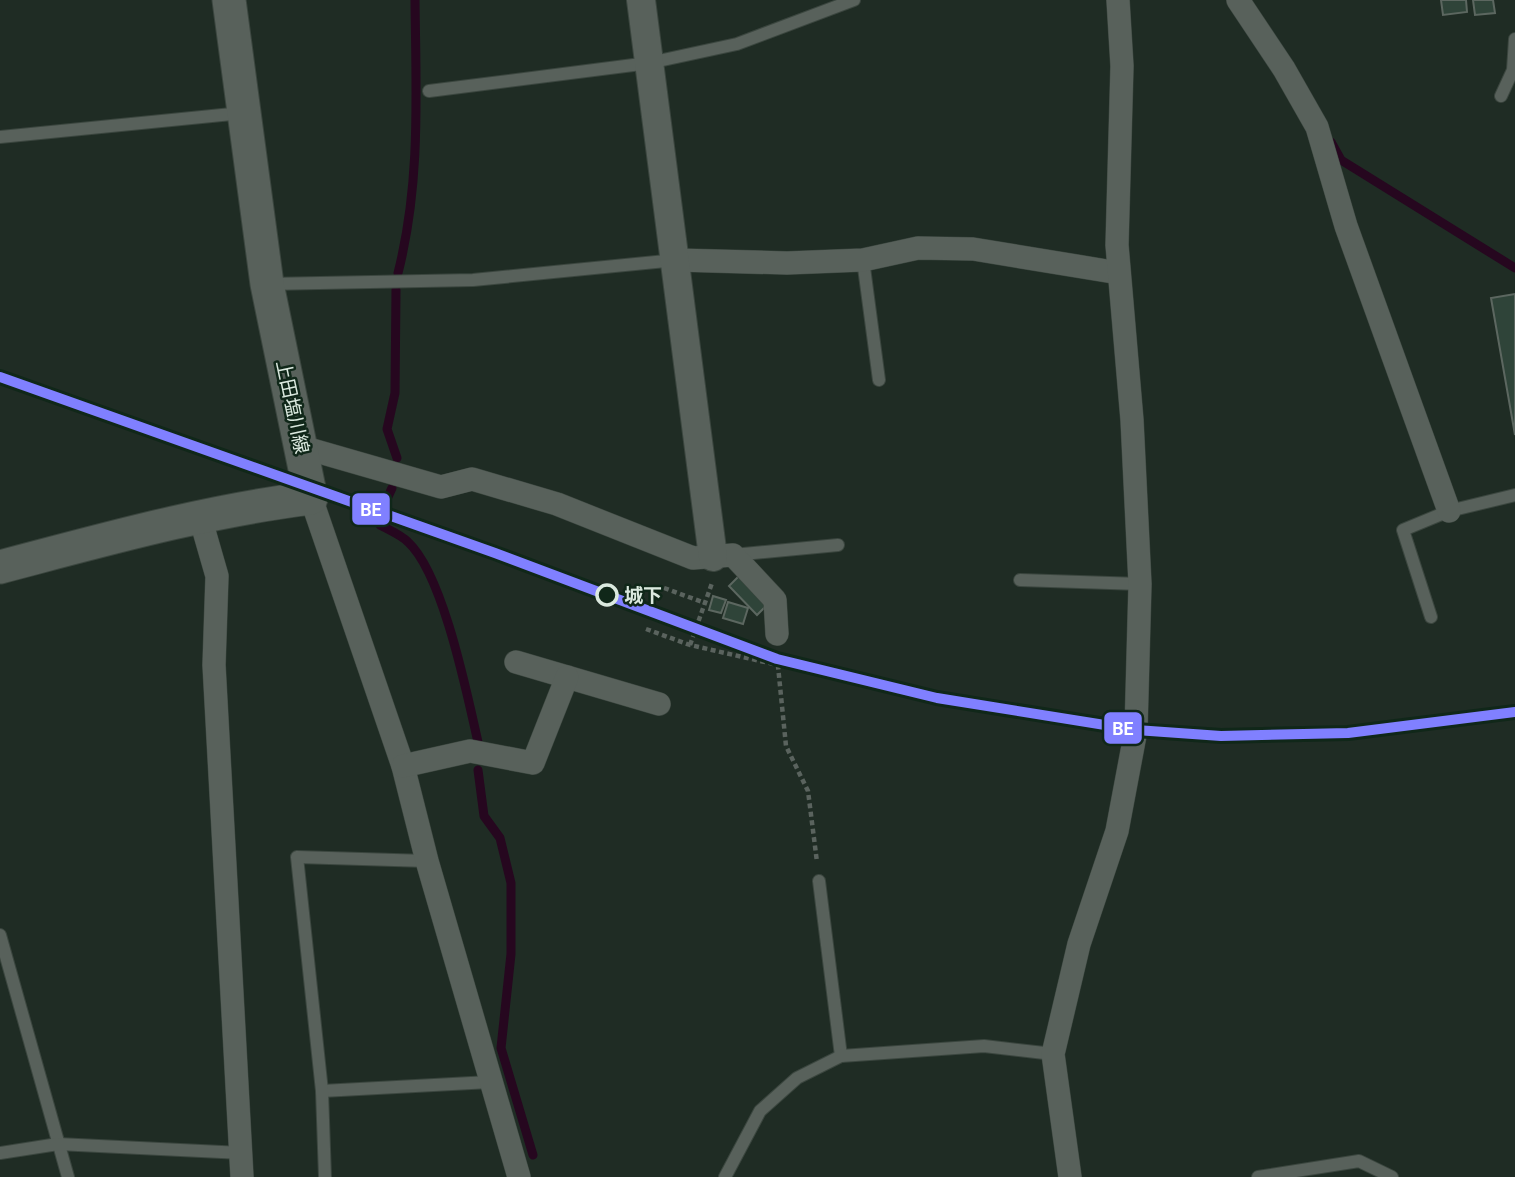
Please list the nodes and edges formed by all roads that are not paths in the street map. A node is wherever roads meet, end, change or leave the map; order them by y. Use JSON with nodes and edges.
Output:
{"nodes":[{"id":1,"x":229,"y":0,"type":"edge"},
{"id":2,"x":641,"y":0,"type":"edge"},
{"id":3,"x":853,"y":0,"type":"edge"},
{"id":4,"x":1118,"y":0,"type":"edge"},
{"id":5,"x":1238,"y":0,"type":"edge"},
{"id":6,"x":1515,"y":39,"type":"edge"},
{"id":7,"x":649,"y":63,"type":"junction"},
{"id":8,"x":429,"y":91,"type":"dead end"},
{"id":9,"x":1501,"y":96,"type":"dead end"},
{"id":10,"x":242,"y":113,"type":"junction"},
{"id":11,"x":0,"y":137,"type":"edge"},
{"id":12,"x":677,"y":260,"type":"junction"},
{"id":13,"x":863,"y":260,"type":"junction"},
{"id":14,"x":1119,"y":273,"type":"junction"},
{"id":15,"x":267,"y":284,"type":"junction"},
{"id":16,"x":879,"y":380,"type":"dead end"},
{"id":17,"x":302,"y":447,"type":"junction"},
{"id":18,"x":1515,"y":495,"type":"edge"},
{"id":19,"x":311,"y":498,"type":"junction"},
{"id":20,"x":1449,"y":511,"type":"junction"},
{"id":21,"x":200,"y":517,"type":"junction"},
{"id":22,"x":838,"y":545,"type":"dead end"},
{"id":23,"x":723,"y":556,"type":"junction"},
{"id":24,"x":0,"y":567,"type":"edge"},
{"id":25,"x":1020,"y":580,"type":"dead end"},
{"id":26,"x":1140,"y":584,"type":"junction"},
{"id":27,"x":1431,"y":617,"type":"dead end"},
{"id":28,"x":777,"y":634,"type":"dead end"},
{"id":29,"x":516,"y":662,"type":"dead end"},
{"id":30,"x":567,"y":677,"type":"junction"},
{"id":31,"x":659,"y":704,"type":"dead end"},
{"id":32,"x":403,"y":766,"type":"junction"},
{"id":33,"x":427,"y":862,"type":"junction"},
{"id":34,"x":819,"y":881,"type":"road end"},
{"id":35,"x":0,"y":935,"type":"edge"},
{"id":36,"x":1053,"y":1055,"type":"junction"},
{"id":37,"x":841,"y":1056,"type":"junction"},
{"id":38,"x":490,"y":1082,"type":"junction"},
{"id":39,"x":322,"y":1091,"type":"junction"},
{"id":40,"x":58,"y":1144,"type":"junction"},
{"id":41,"x":0,"y":1153,"type":"edge"},
{"id":42,"x":242,"y":1153,"type":"junction"},
{"id":43,"x":68,"y":1177,"type":"edge"},
{"id":44,"x":242,"y":1177,"type":"edge"},
{"id":45,"x":325,"y":1177,"type":"edge"},
{"id":46,"x":519,"y":1177,"type":"edge"},
{"id":47,"x":725,"y":1177,"type":"edge"},
{"id":48,"x":1070,"y":1177,"type":"edge"},
{"id":49,"x":1258,"y":1177,"type":"edge"},
{"id":50,"x":1392,"y":1177,"type":"edge"}],
"edges":[{"from":1,"to":10,"type":"main road","name":"上田塩川線"},
{"from":2,"to":7,"type":"street"},
{"from":3,"to":7,"type":"lane"},
{"from":4,"to":14,"type":"street"},
{"from":5,"to":20,"type":"street"},
{"from":6,"to":9,"type":"lane"},
{"from":7,"to":8,"type":"lane"},
{"from":7,"to":12,"type":"street"},
{"from":10,"to":11,"type":"lane"},
{"from":10,"to":15,"type":"main road","name":"上田塩川線"},
{"from":12,"to":13,"type":"street"},
{"from":12,"to":15,"type":"lane"},
{"from":12,"to":23,"type":"street"},
{"from":13,"to":14,"type":"street"},
{"from":13,"to":16,"type":"lane"},
{"from":14,"to":26,"type":"street"},
{"from":15,"to":17,"type":"main road","name":"上田塩川線"},
{"from":17,"to":19,"type":"main road","name":"上田塩川線"},
{"from":17,"to":23,"type":"street"},
{"from":18,"to":20,"type":"lane"},
{"from":19,"to":21,"type":"main road"},
{"from":19,"to":32,"type":"street"},
{"from":20,"to":27,"type":"lane"},
{"from":21,"to":24,"type":"main road"},
{"from":21,"to":42,"type":"street"},
{"from":22,"to":23,"type":"lane"},
{"from":23,"to":28,"type":"street"},
{"from":25,"to":26,"type":"lane"},
{"from":26,"to":36,"type":"street"},
{"from":29,"to":30,"type":"street"},
{"from":30,"to":31,"type":"street"},
{"from":30,"to":32,"type":"street"},
{"from":32,"to":33,"type":"street"},
{"from":33,"to":38,"type":"street"},
{"from":33,"to":39,"type":"lane"},
{"from":34,"to":37,"type":"lane"},
{"from":35,"to":40,"type":"lane"},
{"from":36,"to":37,"type":"lane"},
{"from":36,"to":48,"type":"street"},
{"from":37,"to":47,"type":"lane"},
{"from":38,"to":39,"type":"lane"},
{"from":38,"to":46,"type":"street"},
{"from":39,"to":45,"type":"lane"},
{"from":40,"to":41,"type":"lane"},
{"from":40,"to":42,"type":"lane"},
{"from":40,"to":43,"type":"lane"},
{"from":42,"to":44,"type":"street"},
{"from":49,"to":50,"type":"lane"}]}
